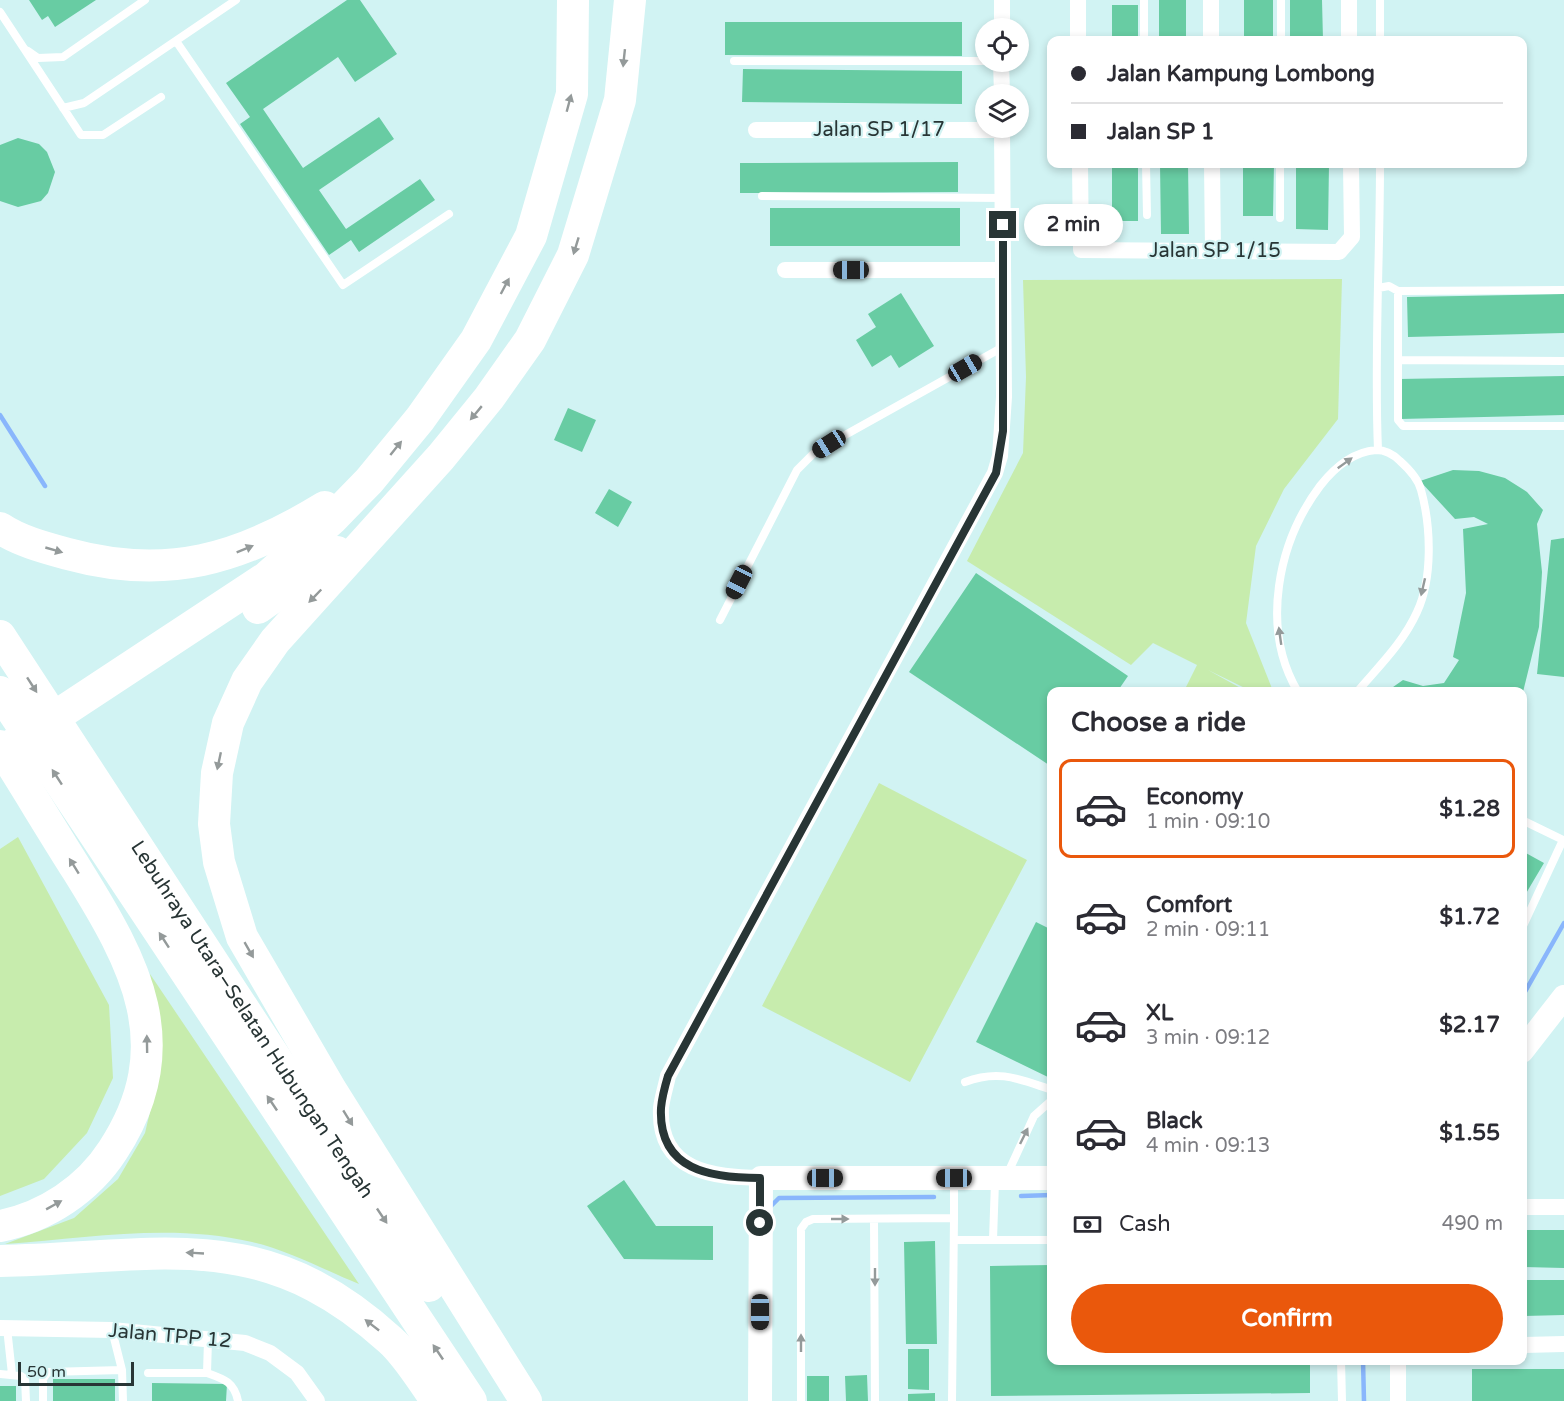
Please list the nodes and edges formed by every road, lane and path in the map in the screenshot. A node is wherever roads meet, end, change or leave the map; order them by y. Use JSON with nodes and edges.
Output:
{"nodes":[{"id":1,"x":145,"y":0,"type":"edge"},
{"id":2,"x":236,"y":0,"type":"edge"},
{"id":3,"x":573,"y":0,"type":"edge"},
{"id":4,"x":630,"y":0,"type":"edge"},
{"id":5,"x":1002,"y":0,"type":"edge"},
{"id":6,"x":1078,"y":0,"type":"edge"},
{"id":7,"x":1144,"y":0,"type":"edge"},
{"id":8,"x":1211,"y":0,"type":"edge"},
{"id":9,"x":1281,"y":0,"type":"edge"},
{"id":10,"x":1349,"y":0,"type":"edge"},
{"id":11,"x":1380,"y":0,"type":"edge"},
{"id":12,"x":0,"y":12,"type":"edge"},
{"id":13,"x":1002,"y":18,"type":"edge"},
{"id":14,"x":1078,"y":36,"type":"edge"},
{"id":15,"x":1144,"y":36,"type":"edge"},
{"id":16,"x":1211,"y":36,"type":"edge"},
{"id":17,"x":1281,"y":36,"type":"edge"},
{"id":18,"x":1349,"y":36,"type":"edge"},
{"id":19,"x":1380,"y":36,"type":"edge"},
{"id":20,"x":176,"y":41,"type":"junction"},
{"id":21,"x":23,"y":47,"type":"junction"},
{"id":22,"x":734,"y":61,"type":"dead end"},
{"id":23,"x":975,"y":61,"type":"edge"},
{"id":24,"x":161,"y":97,"type":"dead end"},
{"id":25,"x":63,"y":108,"type":"junction"},
{"id":26,"x":975,"y":129,"type":"edge"},
{"id":27,"x":756,"y":130,"type":"dead end"},
{"id":28,"x":1002,"y":138,"type":"edge"},
{"id":29,"x":1080,"y":168,"type":"edge"},
{"id":30,"x":1146,"y":168,"type":"edge"},
{"id":31,"x":1212,"y":168,"type":"edge"},
{"id":32,"x":1281,"y":168,"type":"edge"},
{"id":33,"x":1351,"y":168,"type":"edge"},
{"id":34,"x":1380,"y":168,"type":"edge"},
{"id":35,"x":762,"y":196,"type":"dead end"},
{"id":36,"x":1003,"y":198,"type":"junction"},
{"id":37,"x":449,"y":214,"type":"dead end"},
{"id":38,"x":1147,"y":215,"type":"dead end"},
{"id":39,"x":1280,"y":218,"type":"dead end"},
{"id":40,"x":1213,"y":250,"type":"junction"},
{"id":41,"x":785,"y":270,"type":"dead end"},
{"id":42,"x":1003,"y":270,"type":"junction"},
{"id":43,"x":1378,"y":288,"type":"junction"},
{"id":44,"x":1564,"y":290,"type":"edge"},
{"id":45,"x":1398,"y":291,"type":"junction"},
{"id":46,"x":1004,"y":346,"type":"junction"},
{"id":47,"x":1398,"y":360,"type":"junction"},
{"id":48,"x":1564,"y":361,"type":"edge"},
{"id":49,"x":1564,"y":426,"type":"edge"},
{"id":50,"x":1378,"y":450,"type":"junction"},
{"id":51,"x":369,"y":481,"type":"junction"},
{"id":52,"x":383,"y":521,"type":"junction"},
{"id":53,"x":0,"y":528,"type":"edge"},
{"id":54,"x":720,"y":620,"type":"dead end"},
{"id":55,"x":0,"y":636,"type":"edge"},
{"id":56,"x":132,"y":679,"type":"junction"},
{"id":57,"x":1296,"y":687,"type":"edge"},
{"id":58,"x":1361,"y":687,"type":"edge"},
{"id":59,"x":0,"y":692,"type":"edge"},
{"id":60,"x":0,"y":746,"type":"edge"},
{"id":61,"x":0,"y":753,"type":"edge"},
{"id":62,"x":0,"y":776,"type":"edge"},
{"id":63,"x":1527,"y":822,"type":"edge"},
{"id":64,"x":1527,"y":917,"type":"edge"},
{"id":65,"x":1564,"y":997,"type":"edge"},
{"id":66,"x":1527,"y":1045,"type":"edge"},
{"id":67,"x":965,"y":1082,"type":"dead end"},
{"id":68,"x":1047,"y":1088,"type":"edge"},
{"id":69,"x":1047,"y":1104,"type":"edge"},
{"id":70,"x":760,"y":1178,"type":"junction"},
{"id":71,"x":954,"y":1178,"type":"junction"},
{"id":72,"x":1000,"y":1178,"type":"junction"},
{"id":73,"x":1047,"y":1178,"type":"edge"},
{"id":74,"x":1527,"y":1207,"type":"edge"},
{"id":75,"x":1564,"y":1207,"type":"edge"},
{"id":76,"x":954,"y":1218,"type":"junction"},
{"id":77,"x":874,"y":1219,"type":"junction"},
{"id":78,"x":0,"y":1226,"type":"edge"},
{"id":79,"x":954,"y":1240,"type":"junction"},
{"id":80,"x":993,"y":1240,"type":"junction"},
{"id":81,"x":1047,"y":1240,"type":"edge"},
{"id":82,"x":0,"y":1261,"type":"edge"},
{"id":83,"x":4,"y":1328,"type":"edge"},
{"id":84,"x":112,"y":1330,"type":"junction"},
{"id":85,"x":207,"y":1340,"type":"junction"},
{"id":86,"x":1564,"y":1344,"type":"edge"},
{"id":87,"x":1527,"y":1345,"type":"edge"},
{"id":88,"x":1341,"y":1365,"type":"edge"},
{"id":89,"x":1398,"y":1365,"type":"edge"},
{"id":90,"x":122,"y":1370,"type":"junction"},
{"id":91,"x":148,"y":1373,"type":"dead end"},
{"id":92,"x":207,"y":1373,"type":"junction"},
{"id":93,"x":0,"y":1374,"type":"edge"},
{"id":94,"x":12,"y":1374,"type":"junction"},
{"id":95,"x":26,"y":1401,"type":"edge"},
{"id":96,"x":43,"y":1401,"type":"edge"},
{"id":97,"x":123,"y":1401,"type":"edge"},
{"id":98,"x":238,"y":1401,"type":"edge"},
{"id":99,"x":317,"y":1401,"type":"edge"},
{"id":100,"x":437,"y":1401,"type":"edge"},
{"id":101,"x":471,"y":1401,"type":"edge"},
{"id":102,"x":508,"y":1401,"type":"edge"},
{"id":103,"x":526,"y":1401,"type":"edge"},
{"id":104,"x":760,"y":1401,"type":"edge"},
{"id":105,"x":801,"y":1401,"type":"edge"},
{"id":106,"x":875,"y":1401,"type":"edge"},
{"id":107,"x":952,"y":1401,"type":"edge"},
{"id":108,"x":1342,"y":1401,"type":"edge"},
{"id":109,"x":1398,"y":1401,"type":"edge"}],
"edges":[{"from":1,"to":21,"type":"lane"},
{"from":2,"to":20,"type":"lane"},
{"from":51,"to":3,"type":"highway","one_way":true},
{"from":4,"to":52,"type":"highway","one_way":true},
{"from":5,"to":13,"type":"street"},
{"from":6,"to":14,"type":"street"},
{"from":7,"to":15,"type":"lane"},
{"from":8,"to":16,"type":"street"},
{"from":9,"to":17,"type":"lane"},
{"from":10,"to":18,"type":"street"},
{"from":11,"to":19,"type":"lane"},
{"from":12,"to":21,"type":"lane"},
{"from":20,"to":25,"type":"lane"},
{"from":20,"to":37,"type":"lane"},
{"from":21,"to":25,"type":"lane"},
{"from":22,"to":23,"type":"lane"},
{"from":24,"to":25,"type":"lane"},
{"from":26,"to":27,"type":"street","name":"Jalan SP 1/17"},
{"from":28,"to":36,"type":"street"},
{"from":29,"to":40,"type":"street","name":"Jalan SP 1/15"},
{"from":30,"to":38,"type":"lane"},
{"from":31,"to":40,"type":"street"},
{"from":32,"to":39,"type":"lane"},
{"from":33,"to":40,"type":"street","name":"Jalan SP 1/15"},
{"from":34,"to":43,"type":"lane"},
{"from":35,"to":36,"type":"lane"},
{"from":36,"to":42,"type":"street"},
{"from":41,"to":42,"type":"street"},
{"from":42,"to":46,"type":"street"},
{"from":43,"to":45,"type":"lane"},
{"from":43,"to":50,"type":"lane"},
{"from":44,"to":45,"type":"lane"},
{"from":45,"to":47,"type":"lane"},
{"from":46,"to":54,"type":"lane"},
{"from":46,"to":70,"type":"street"},
{"from":47,"to":48,"type":"lane"},
{"from":47,"to":49,"type":"lane"},
{"from":57,"to":50,"type":"lane","one_way":true},
{"from":50,"to":58,"type":"lane","one_way":true},
{"from":53,"to":51,"type":"highway","one_way":true},
{"from":51,"to":56,"type":"highway"},
{"from":52,"to":56,"type":"highway"},
{"from":52,"to":103,"type":"highway","one_way":true},
{"from":55,"to":102,"type":"highway","name":"Lebuhraya Utara–Selatan Hubungan Tengah","one_way":true},
{"from":56,"to":61,"type":"highway"},
{"from":56,"to":62,"type":"highway"},
{"from":101,"to":59,"type":"highway","name":"Lebuhraya Utara–Selatan Hubungan Tengah","one_way":true},
{"from":78,"to":60,"type":"highway","one_way":true},
{"from":63,"to":64,"type":"lane"},
{"from":65,"to":66,"type":"street"},
{"from":67,"to":68,"type":"lane"},
{"from":72,"to":69,"type":"lane","one_way":true},
{"from":70,"to":71,"type":"street"},
{"from":70,"to":104,"type":"street"},
{"from":71,"to":72,"type":"street"},
{"from":71,"to":76,"type":"lane"},
{"from":72,"to":73,"type":"street"},
{"from":72,"to":80,"type":"lane"},
{"from":74,"to":75,"type":"street"},
{"from":76,"to":77,"type":"lane"},
{"from":76,"to":79,"type":"lane"},
{"from":105,"to":77,"type":"lane","one_way":true},
{"from":77,"to":106,"type":"lane","one_way":true},
{"from":79,"to":80,"type":"lane"},
{"from":79,"to":107,"type":"lane"},
{"from":80,"to":81,"type":"lane"},
{"from":100,"to":82,"type":"highway","one_way":true},
{"from":83,"to":84,"type":"street","name":"Jalan TPP 12"},
{"from":83,"to":94,"type":"lane"},
{"from":84,"to":85,"type":"street","name":"Jalan TPP 12"},
{"from":84,"to":90,"type":"lane"},
{"from":85,"to":92,"type":"lane"},
{"from":85,"to":99,"type":"street","name":"Jalan TPP 12"},
{"from":86,"to":87,"type":"street"},
{"from":88,"to":108,"type":"lane"},
{"from":89,"to":109,"type":"street"},
{"from":90,"to":96,"type":"lane"},
{"from":90,"to":97,"type":"lane"},
{"from":91,"to":92,"type":"lane"},
{"from":92,"to":98,"type":"lane"},
{"from":93,"to":94,"type":"lane"},
{"from":94,"to":95,"type":"lane"}]}
